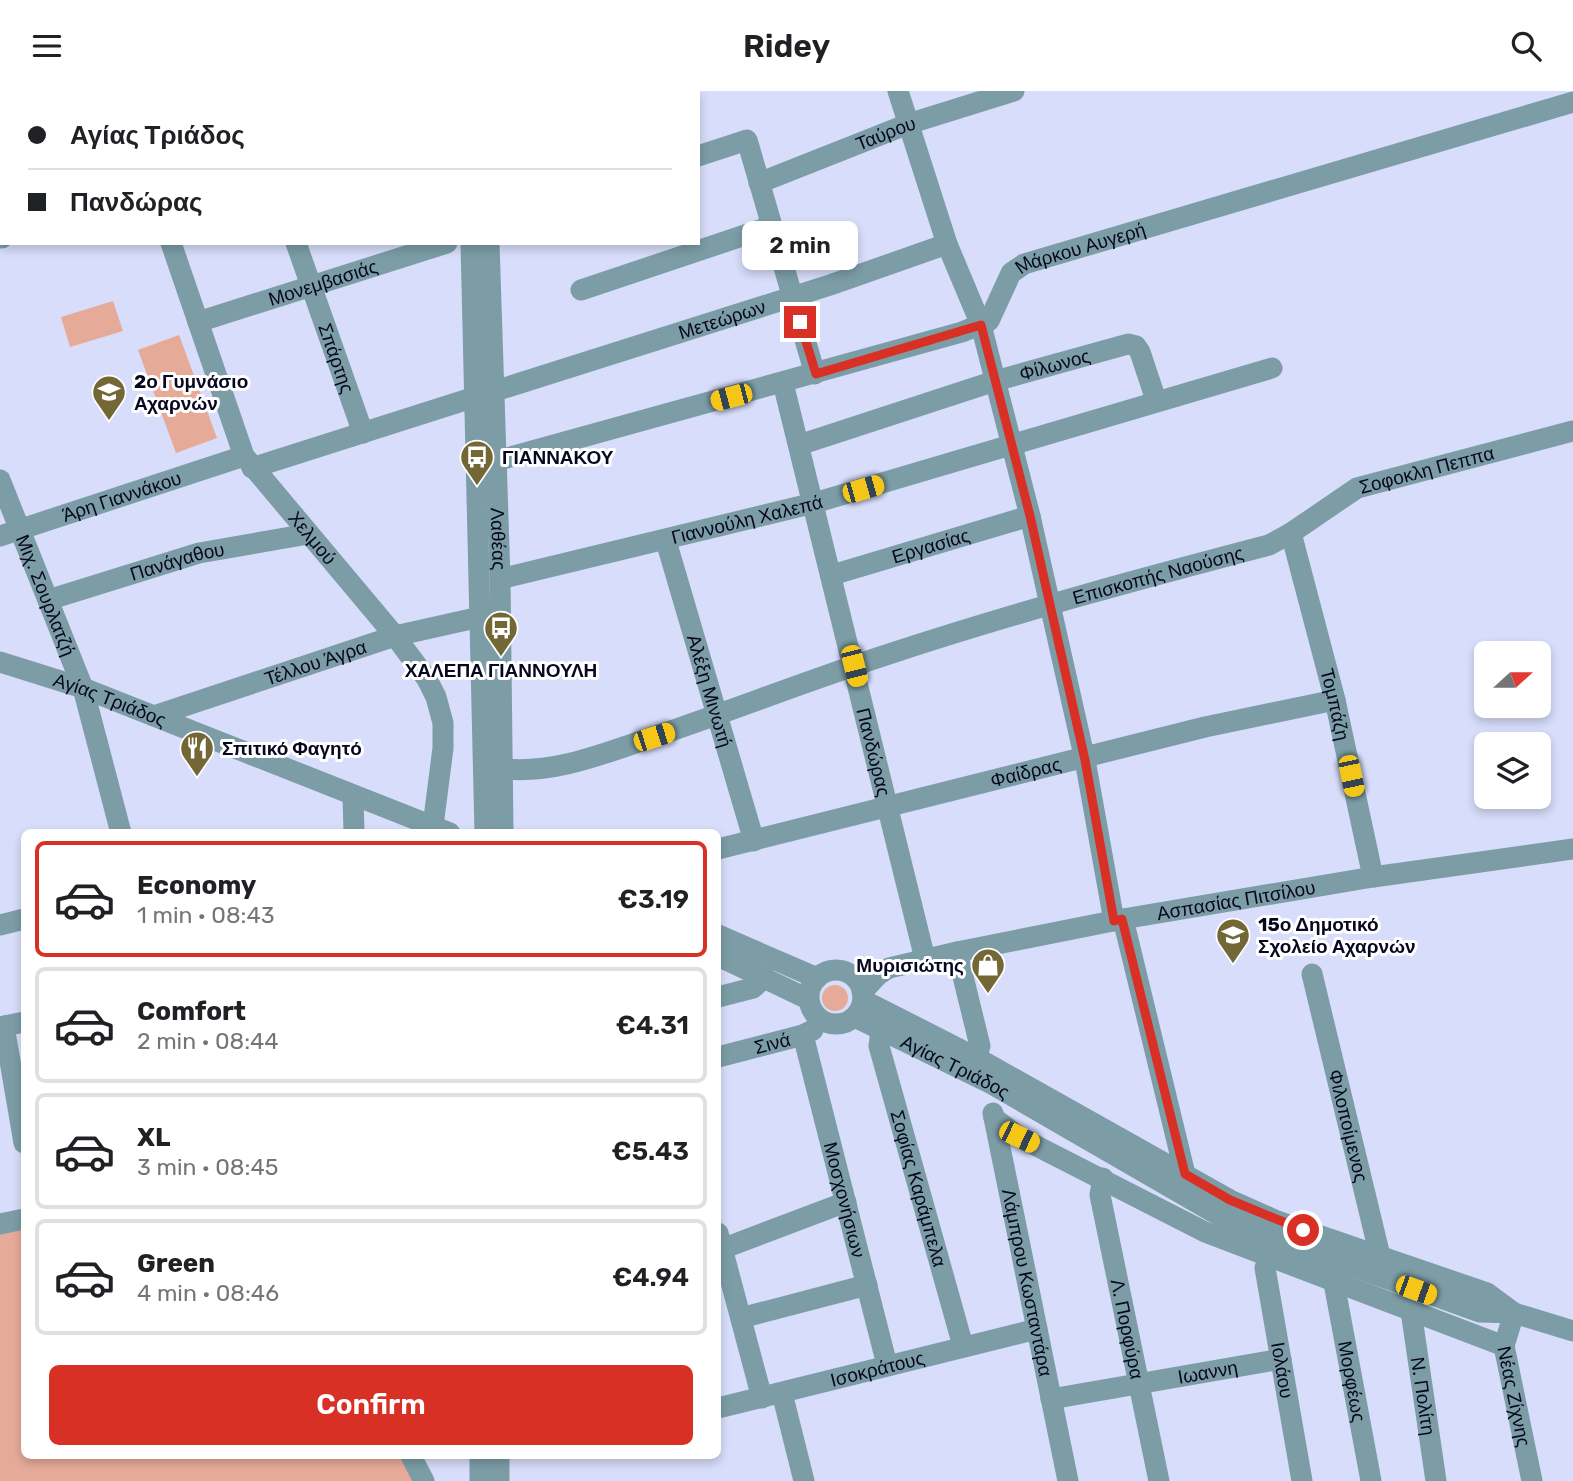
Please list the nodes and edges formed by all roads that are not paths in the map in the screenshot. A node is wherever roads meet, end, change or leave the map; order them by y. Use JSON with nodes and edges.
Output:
{"nodes":[{"id":1,"x":898,"y":91,"type":"edge"},
{"id":2,"x":1014,"y":91,"type":"edge"},
{"id":3,"x":1573,"y":102,"type":"edge"},
{"id":4,"x":908,"y":124,"type":"junction"},
{"id":5,"x":700,"y":155,"type":"edge"},
{"id":6,"x":759,"y":183,"type":"junction"},
{"id":7,"x":772,"y":226,"type":"junction"},
{"id":8,"x":947,"y":244,"type":"junction"},
{"id":9,"x":172,"y":245,"type":"edge"},
{"id":10,"x":297,"y":245,"type":"edge"},
{"id":11,"x":441,"y":245,"type":"edge"},
{"id":12,"x":471,"y":245,"type":"edge"},
{"id":13,"x":489,"y":245,"type":"edge"},
{"id":14,"x":312,"y":285,"type":"junction"},
{"id":15,"x":581,"y":290,"type":"dead end"},
{"id":16,"x":793,"y":297,"type":"junction"},
{"id":17,"x":198,"y":322,"type":"junction"},
{"id":18,"x":981,"y":325,"type":"junction"},
{"id":19,"x":1272,"y":368,"type":"dead end"},
{"id":20,"x":816,"y":374,"type":"junction"},
{"id":21,"x":995,"y":381,"type":"junction"},
{"id":22,"x":783,"y":383,"type":"junction"},
{"id":23,"x":485,"y":394,"type":"junction"},
{"id":24,"x":1156,"y":400,"type":"junction"},
{"id":25,"x":1573,"y":431,"type":"edge"},
{"id":26,"x":363,"y":433,"type":"junction"},
{"id":27,"x":799,"y":445,"type":"junction"},
{"id":28,"x":1012,"y":445,"type":"junction"},
{"id":29,"x":496,"y":461,"type":"junction"},
{"id":30,"x":248,"y":462,"type":"junction"},
{"id":31,"x":0,"y":480,"type":"edge"},
{"id":32,"x":814,"y":503,"type":"junction"},
{"id":33,"x":1030,"y":516,"type":"junction"},
{"id":34,"x":10,"y":533,"type":"edge"},
{"id":35,"x":1291,"y":533,"type":"junction"},
{"id":36,"x":308,"y":534,"type":"junction"},
{"id":37,"x":666,"y":541,"type":"junction"},
{"id":38,"x":832,"y":575,"type":"junction"},
{"id":39,"x":500,"y":579,"type":"junction"},
{"id":40,"x":48,"y":600,"type":"junction"},
{"id":41,"x":1048,"y":603,"type":"junction"},
{"id":42,"x":480,"y":617,"type":"junction"},
{"id":43,"x":395,"y":636,"type":"junction"},
{"id":44,"x":0,"y":662,"type":"edge"},
{"id":45,"x":854,"y":666,"type":"junction"},
{"id":46,"x":83,"y":688,"type":"junction"},
{"id":47,"x":1335,"y":700,"type":"junction"},
{"id":48,"x":154,"y":716,"type":"junction"},
{"id":49,"x":717,"y":716,"type":"junction"},
{"id":50,"x":1085,"y":760,"type":"junction"},
{"id":51,"x":504,"y":769,"type":"junction"},
{"id":52,"x":353,"y":795,"type":"junction"},
{"id":53,"x":889,"y":808,"type":"junction"},
{"id":54,"x":120,"y":829,"type":"edge"},
{"id":55,"x":354,"y":829,"type":"edge"},
{"id":56,"x":441,"y":829,"type":"edge"},
{"id":57,"x":485,"y":829,"type":"edge"},
{"id":58,"x":503,"y":829,"type":"edge"},
{"id":59,"x":754,"y":841,"type":"junction"},
{"id":60,"x":721,"y":848,"type":"edge"},
{"id":61,"x":1573,"y":849,"type":"edge"},
{"id":62,"x":1373,"y":877,"type":"junction"},
{"id":63,"x":21,"y":920,"type":"edge"},
{"id":64,"x":1118,"y":920,"type":"junction"},
{"id":65,"x":0,"y":925,"type":"edge"},
{"id":66,"x":721,"y":936,"type":"edge"},
{"id":67,"x":957,"y":952,"type":"junction"},
{"id":68,"x":721,"y":957,"type":"edge"},
{"id":69,"x":925,"y":959,"type":"junction"},
{"id":70,"x":901,"y":964,"type":"junction"},
{"id":71,"x":841,"y":971,"type":"junction"},
{"id":72,"x":1312,"y":974,"type":"dead end"},
{"id":73,"x":765,"y":977,"type":"junction"},
{"id":74,"x":817,"y":978,"type":"junction"},
{"id":75,"x":721,"y":996,"type":"edge"},
{"id":76,"x":808,"y":999,"type":"junction"},
{"id":77,"x":860,"y":1003,"type":"junction"},
{"id":78,"x":821,"y":1020,"type":"junction"},
{"id":79,"x":10,"y":1025,"type":"edge"},
{"id":80,"x":881,"y":1030,"type":"junction"},
{"id":81,"x":803,"y":1035,"type":"junction"},
{"id":82,"x":721,"y":1056,"type":"edge"},
{"id":83,"x":974,"y":1066,"type":"junction"},
{"id":84,"x":990,"y":1083,"type":"junction"},
{"id":85,"x":9,"y":1102,"type":"edge"},
{"id":86,"x":994,"y":1118,"type":"junction"},
{"id":87,"x":21,"y":1135,"type":"edge"},
{"id":88,"x":1103,"y":1178,"type":"junction"},
{"id":89,"x":1181,"y":1183,"type":"junction"},
{"id":90,"x":846,"y":1202,"type":"junction"},
{"id":91,"x":21,"y":1220,"type":"edge"},
{"id":92,"x":0,"y":1224,"type":"edge"},
{"id":93,"x":721,"y":1241,"type":"edge"},
{"id":94,"x":721,"y":1245,"type":"edge"},
{"id":95,"x":1268,"y":1258,"type":"junction"},
{"id":96,"x":1377,"y":1265,"type":"junction"},
{"id":97,"x":1334,"y":1283,"type":"junction"},
{"id":98,"x":867,"y":1285,"type":"junction"},
{"id":99,"x":1412,"y":1311,"type":"junction"},
{"id":100,"x":1514,"y":1313,"type":"junction"},
{"id":101,"x":741,"y":1318,"type":"junction"},
{"id":102,"x":1037,"y":1329,"type":"junction"},
{"id":103,"x":1573,"y":1331,"type":"edge"},
{"id":104,"x":964,"y":1346,"type":"junction"},
{"id":105,"x":1504,"y":1346,"type":"junction"},
{"id":106,"x":1281,"y":1359,"type":"junction"},
{"id":107,"x":887,"y":1365,"type":"junction"},
{"id":108,"x":1139,"y":1384,"type":"junction"},
{"id":109,"x":772,"y":1395,"type":"junction"},
{"id":110,"x":1051,"y":1399,"type":"junction"},
{"id":111,"x":721,"y":1408,"type":"edge"},
{"id":112,"x":413,"y":1459,"type":"edge"},
{"id":113,"x":494,"y":1459,"type":"edge"},
{"id":114,"x":496,"y":1459,"type":"edge"},
{"id":115,"x":424,"y":1481,"type":"edge"},
{"id":116,"x":480,"y":1481,"type":"edge"},
{"id":117,"x":499,"y":1481,"type":"edge"},
{"id":118,"x":804,"y":1481,"type":"edge"},
{"id":119,"x":1068,"y":1481,"type":"edge"},
{"id":120,"x":1159,"y":1481,"type":"edge"},
{"id":121,"x":1302,"y":1481,"type":"edge"},
{"id":122,"x":1371,"y":1481,"type":"edge"},
{"id":123,"x":1436,"y":1481,"type":"edge"},
{"id":124,"x":1532,"y":1481,"type":"edge"}],
"edges":[{"from":1,"to":4,"type":"street"},
{"from":2,"to":4,"type":"street","name":"Ταύρου"},
{"from":3,"to":18,"type":"street","name":"Μάρκου Αυγερή"},
{"from":4,"to":6,"type":"street","name":"Ταύρου"},
{"from":4,"to":8,"type":"street"},
{"from":5,"to":6,"type":"street"},
{"from":6,"to":7,"type":"street"},
{"from":7,"to":15,"type":"street"},
{"from":7,"to":16,"type":"street"},
{"from":8,"to":16,"type":"street","name":"Μετεώρων"},
{"from":8,"to":18,"type":"street"},
{"from":9,"to":17,"type":"street","name":"Χελμού"},
{"from":10,"to":14,"type":"street","name":"Σπάρτης"},
{"from":11,"to":14,"type":"street","name":"Μονεμβασιάς"},
{"from":12,"to":23,"type":"street","name":"Λαθέας"},
{"from":13,"to":23,"type":"street","name":"Λαθέας"},
{"from":14,"to":17,"type":"street","name":"Μονεμβασιάς"},
{"from":14,"to":26,"type":"street","name":"Σπάρτης"},
{"from":16,"to":20,"type":"street"},
{"from":16,"to":23,"type":"street","name":"Μετεώρων"},
{"from":17,"to":30,"type":"street","name":"Χελμού"},
{"from":18,"to":20,"type":"street"},
{"from":18,"to":21,"type":"street"},
{"from":19,"to":24,"type":"street","name":"Γιαννούλη Χαλεπά"},
{"from":20,"to":22,"type":"street"},
{"from":21,"to":24,"type":"street","name":"Φίλωνος"},
{"from":21,"to":27,"type":"street","name":"Φίλωνος"},
{"from":21,"to":28,"type":"street"},
{"from":22,"to":27,"type":"street","name":"Πανδώρας"},
{"from":22,"to":29,"type":"street"},
{"from":23,"to":26,"type":"street","name":"Μετεώρων"},
{"from":23,"to":29,"type":"street","name":"Λαθέας"},
{"from":23,"to":42,"type":"street","name":"Λαθέας"},
{"from":24,"to":28,"type":"street","name":"Γιαννούλη Χαλεπά"},
{"from":25,"to":35,"type":"street","name":"Σοφοκλη Πεππα"},
{"from":26,"to":30,"type":"street","name":"Μετεώρων"},
{"from":27,"to":32,"type":"street","name":"Πανδώρας"},
{"from":28,"to":32,"type":"street","name":"Γιαννούλη Χαλεπά"},
{"from":28,"to":33,"type":"street"},
{"from":29,"to":39,"type":"street","name":"Λαθέας"},
{"from":30,"to":34,"type":"street","name":"Άρη Γιαννάκου"},
{"from":30,"to":36,"type":"street","name":"Χελμού"},
{"from":31,"to":34,"type":"street","name":"Μιχ. Σουρλατζή"},
{"from":32,"to":37,"type":"street","name":"Γιαννούλη Χαλεπά"},
{"from":32,"to":38,"type":"street","name":"Πανδώρας"},
{"from":33,"to":38,"type":"street","name":"Εργασίας"},
{"from":33,"to":41,"type":"street"},
{"from":34,"to":40,"type":"street","name":"Μιχ. Σουρλατζή"},
{"from":35,"to":41,"type":"street","name":"Επισκοπής Ναούσης"},
{"from":35,"to":47,"type":"street","name":"Τομπάζη"},
{"from":36,"to":40,"type":"street","name":"Πανάγαθου"},
{"from":36,"to":43,"type":"street","name":"Χελμού"},
{"from":37,"to":39,"type":"street","name":"Γιαννούλη Χαλεπά"},
{"from":37,"to":49,"type":"street","name":"Αλέξη Μινωτή"},
{"from":38,"to":45,"type":"street","name":"Πανδώρας"},
{"from":39,"to":51,"type":"street","name":"Λαθέας"},
{"from":40,"to":46,"type":"street","name":"Μιχ. Σουρλατζή"},
{"from":41,"to":45,"type":"street","name":"Επισκοπής Ναούσης"},
{"from":41,"to":50,"type":"street"},
{"from":42,"to":43,"type":"street","name":"Τέλλου Άγρα"},
{"from":42,"to":57,"type":"street","name":"Λαθέας"},
{"from":43,"to":48,"type":"street","name":"Τέλλου Άγρα"},
{"from":43,"to":56,"type":"street","name":"Χελμού"},
{"from":44,"to":46,"type":"street","name":"Αγίας Τριάδος"},
{"from":45,"to":49,"type":"street","name":"Επισκοπής Ναούσης"},
{"from":45,"to":53,"type":"street","name":"Πανδώρας"},
{"from":46,"to":48,"type":"street","name":"Αγίας Τριάδος"},
{"from":46,"to":54,"type":"street","name":"Μιχ. Σουρλατζή"},
{"from":47,"to":50,"type":"street","name":"Φαίδρας"},
{"from":47,"to":62,"type":"street","name":"Τομπάζη"},
{"from":48,"to":52,"type":"street","name":"Αγίας Τριάδος"},
{"from":49,"to":51,"type":"street","name":"Επισκοπής Ναούσης"},
{"from":49,"to":59,"type":"street","name":"Αλέξη Μινωτή"},
{"from":50,"to":53,"type":"street","name":"Φαίδρας"},
{"from":50,"to":64,"type":"street"},
{"from":51,"to":58,"type":"street","name":"Λαθέας"},
{"from":52,"to":55,"type":"street"},
{"from":52,"to":56,"type":"street","name":"Αγίας Τριάδος"},
{"from":53,"to":59,"type":"street","name":"Φαίδρας"},
{"from":53,"to":69,"type":"street","name":"Πανδώρας"},
{"from":59,"to":60,"type":"street","name":"Φαίδρας"},
{"from":61,"to":62,"type":"street","name":"Ασπασίας Πιτσίλου"},
{"from":62,"to":64,"type":"street","name":"Ασπασίας Πιτσίλου"},
{"from":63,"to":65,"type":"street"},
{"from":64,"to":67,"type":"street","name":"Ασπασίας Πιτσίλου"},
{"from":64,"to":89,"type":"street"},
{"from":66,"to":74,"type":"street"},
{"from":67,"to":69,"type":"street","name":"Ασπασίας Πιτσίλου"},
{"from":67,"to":83,"type":"street"},
{"from":68,"to":73,"type":"street"},
{"from":69,"to":70,"type":"street","name":"Ασπασίας Πιτσίλου"},
{"from":70,"to":71,"type":"street","name":"Ασπασίας Πιτσίλου"},
{"from":70,"to":77,"type":"street","name":"Ασπασίας Πιτσίλου"},
{"from":71,"to":74,"type":"street"},
{"from":71,"to":77,"type":"street","name":"Αγίας Τριάδος"},
{"from":72,"to":96,"type":"street","name":"Φιλοποίμενος"},
{"from":73,"to":75,"type":"street"},
{"from":73,"to":76,"type":"street"},
{"from":74,"to":76,"type":"street"},
{"from":76,"to":78,"type":"street"},
{"from":77,"to":78,"type":"street"},
{"from":77,"to":80,"type":"street","name":"Αγίας Τριάδος"},
{"from":77,"to":83,"type":"street","name":"Αγίας Τριάδος"},
{"from":78,"to":81,"type":"street","name":"Σινά"},
{"from":79,"to":85,"type":"street"},
{"from":80,"to":83,"type":"street","name":"Αγίας Τριάδος"},
{"from":80,"to":104,"type":"street","name":"Σοφίας Καράμπελα"},
{"from":81,"to":82,"type":"street","name":"Σινά"},
{"from":81,"to":90,"type":"street","name":"Μοσχονήσιων"},
{"from":83,"to":84,"type":"street","name":"Αγίας Τριάδος"},
{"from":83,"to":89,"type":"street","name":"Αγίας Τριάδος"},
{"from":84,"to":86,"type":"street","name":"Λάμπρου Κωσταντάρα"},
{"from":84,"to":89,"type":"street","name":"Αγίας Τριάδος"},
{"from":85,"to":87,"type":"street"},
{"from":86,"to":88,"type":"street","name":"Αγίας Τριάδος"},
{"from":86,"to":102,"type":"street","name":"Λάμπρου Κωσταντάρα"},
{"from":88,"to":95,"type":"street","name":"Αγίας Τριάδος"},
{"from":88,"to":108,"type":"street","name":"Λ. Πορφύρα"},
{"from":89,"to":96,"type":"street","name":"Αγίας Τριάδος"},
{"from":90,"to":93,"type":"street"},
{"from":90,"to":98,"type":"street","name":"Μοσχονήσιων"},
{"from":91,"to":92,"type":"street"},
{"from":94,"to":101,"type":"street"},
{"from":95,"to":97,"type":"street","name":"Αγίας Τριάδος"},
{"from":95,"to":106,"type":"street","name":"Ιολάου"},
{"from":96,"to":100,"type":"street","name":"Αγίας Τριάδος"},
{"from":97,"to":99,"type":"street","name":"Αγίας Τριάδος"},
{"from":97,"to":122,"type":"street","name":"Μορφέως"},
{"from":98,"to":101,"type":"street"},
{"from":98,"to":107,"type":"street","name":"Μοσχονήσιων"},
{"from":99,"to":105,"type":"street","name":"Αγίας Τριάδος"},
{"from":99,"to":123,"type":"street","name":"Ν. Πολίτη"},
{"from":100,"to":103,"type":"street","name":"Αγίας Τριάδος"},
{"from":100,"to":105,"type":"street","name":"Νέας Ζίχνης"},
{"from":101,"to":109,"type":"street"},
{"from":102,"to":104,"type":"street","name":"Ισοκράτους"},
{"from":102,"to":110,"type":"street","name":"Λάμπρου Κωσταντάρα"},
{"from":104,"to":107,"type":"street","name":"Ισοκράτους"},
{"from":105,"to":124,"type":"street","name":"Νέας Ζίχνης"},
{"from":106,"to":108,"type":"street","name":"Ιωαννη"},
{"from":106,"to":121,"type":"street","name":"Ιολάου"},
{"from":107,"to":109,"type":"street","name":"Ισοκράτους"},
{"from":108,"to":110,"type":"street","name":"Ιωαννη"},
{"from":108,"to":120,"type":"street","name":"Λ. Πορφύρα"},
{"from":109,"to":111,"type":"street","name":"Ισοκράτους"},
{"from":109,"to":118,"type":"street"},
{"from":110,"to":119,"type":"street","name":"Λάμπρου Κωσταντάρα"},
{"from":112,"to":115,"type":"street"},
{"from":113,"to":116,"type":"street"},
{"from":114,"to":117,"type":"street"}]}
